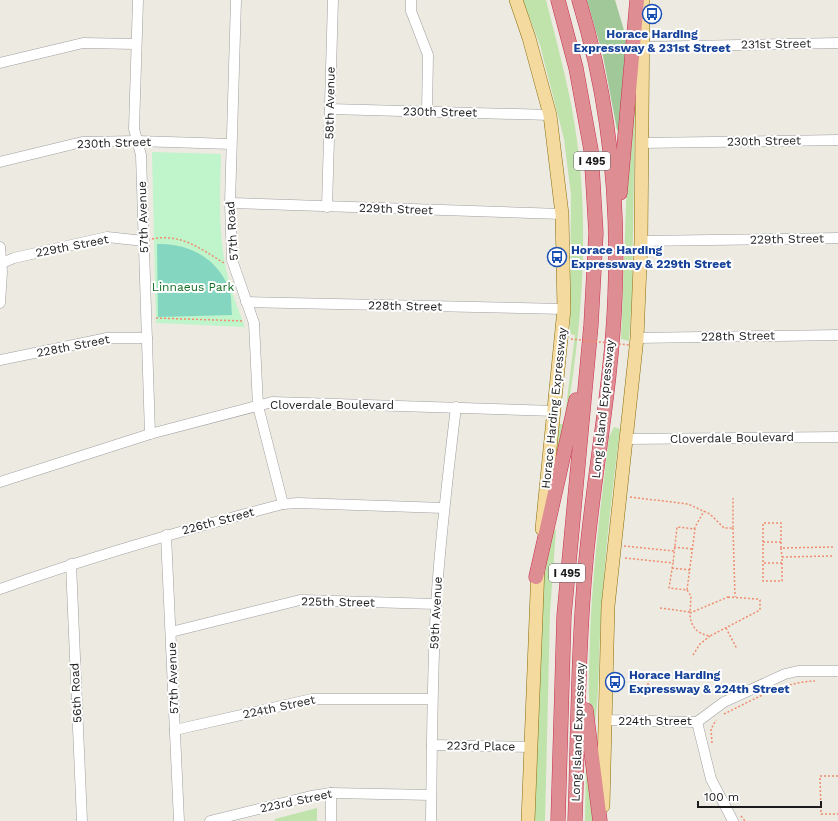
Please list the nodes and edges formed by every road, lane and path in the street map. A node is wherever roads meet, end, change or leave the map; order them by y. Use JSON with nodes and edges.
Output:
{"nodes":[{"id":1,"x":138,"y":0,"type":"edge"},
{"id":2,"x":236,"y":0,"type":"edge"},
{"id":3,"x":333,"y":0,"type":"edge"},
{"id":4,"x":411,"y":0,"type":"edge"},
{"id":5,"x":516,"y":0,"type":"edge"},
{"id":6,"x":558,"y":0,"type":"edge"},
{"id":7,"x":579,"y":0,"type":"edge"},
{"id":8,"x":637,"y":0,"type":"edge"},
{"id":9,"x":643,"y":0,"type":"edge"},
{"id":10,"x":838,"y":43,"type":"edge"},
{"id":11,"x":136,"y":44,"type":"junction"},
{"id":12,"x":642,"y":46,"type":"junction"},
{"id":13,"x":0,"y":63,"type":"edge"},
{"id":14,"x":330,"y":109,"type":"junction"},
{"id":15,"x":427,"y":112,"type":"junction"},
{"id":16,"x":550,"y":115,"type":"junction"},
{"id":17,"x":838,"y":140,"type":"edge"},
{"id":18,"x":138,"y":141,"type":"junction"},
{"id":19,"x":641,"y":143,"type":"junction"},
{"id":20,"x":231,"y":144,"type":"junction"},
{"id":21,"x":0,"y":162,"type":"edge"},
{"id":22,"x":230,"y":203,"type":"junction"},
{"id":23,"x":327,"y":207,"type":"junction"},
{"id":24,"x":562,"y":214,"type":"junction"},
{"id":25,"x":616,"y":229,"type":"junction"},
{"id":26,"x":838,"y":238,"type":"edge"},
{"id":27,"x":144,"y":241,"type":"junction"},
{"id":28,"x":640,"y":241,"type":"junction"},
{"id":29,"x":0,"y":247,"type":"edge"},
{"id":30,"x":1,"y":263,"type":"edge"},
{"id":31,"x":228,"y":265,"type":"dead end"},
{"id":32,"x":246,"y":302,"type":"junction"},
{"id":33,"x":0,"y":303,"type":"edge"},
{"id":34,"x":564,"y":309,"type":"junction"},
{"id":35,"x":154,"y":318,"type":"dead end"},
{"id":36,"x":244,"y":321,"type":"dead end"},
{"id":37,"x":591,"y":325,"type":"junction"},
{"id":38,"x":838,"y":335,"type":"edge"},
{"id":39,"x":147,"y":338,"type":"junction"},
{"id":40,"x":571,"y":339,"type":"dead end"},
{"id":41,"x":633,"y":341,"type":"junction"},
{"id":42,"x":0,"y":360,"type":"edge"},
{"id":43,"x":258,"y":406,"type":"junction"},
{"id":44,"x":456,"y":406,"type":"junction"},
{"id":45,"x":555,"y":411,"type":"junction"},
{"id":46,"x":150,"y":434,"type":"junction"},
{"id":47,"x":838,"y":436,"type":"edge"},
{"id":48,"x":626,"y":439,"type":"junction"},
{"id":49,"x":0,"y":482,"type":"edge"},
{"id":50,"x":628,"y":497,"type":"dead end"},
{"id":51,"x":733,"y":498,"type":"dead end"},
{"id":52,"x":283,"y":504,"type":"junction"},
{"id":53,"x":444,"y":508,"type":"junction"},
{"id":54,"x":704,"y":511,"type":"junction"},
{"id":55,"x":733,"y":528,"type":"junction"},
{"id":56,"x":694,"y":529,"type":"junction"},
{"id":57,"x":166,"y":535,"type":"junction"},
{"id":58,"x":763,"y":542,"type":"junction"},
{"id":59,"x":781,"y":542,"type":"junction"},
{"id":60,"x":622,"y":546,"type":"dead end"},
{"id":61,"x":674,"y":547,"type":"junction"},
{"id":62,"x":833,"y":547,"type":"dead end"},
{"id":63,"x":781,"y":548,"type":"junction"},
{"id":64,"x":692,"y":549,"type":"junction"},
{"id":65,"x":674,"y":551,"type":"junction"},
{"id":66,"x":833,"y":556,"type":"dead end"},
{"id":67,"x":782,"y":557,"type":"junction"},
{"id":68,"x":621,"y":558,"type":"dead end"},
{"id":69,"x":763,"y":563,"type":"junction"},
{"id":70,"x":782,"y":563,"type":"junction"},
{"id":71,"x":71,"y":564,"type":"junction"},
{"id":72,"x":673,"y":564,"type":"junction"},
{"id":73,"x":672,"y":568,"type":"junction"},
{"id":74,"x":690,"y":570,"type":"junction"},
{"id":75,"x":536,"y":578,"type":"junction"},
{"id":76,"x":0,"y":589,"type":"edge"},
{"id":77,"x":687,"y":590,"type":"junction"},
{"id":78,"x":735,"y":597,"type":"junction"},
{"id":79,"x":436,"y":604,"type":"junction"},
{"id":80,"x":660,"y":608,"type":"dead end"},
{"id":81,"x":690,"y":612,"type":"junction"},
{"id":82,"x":582,"y":618,"type":"junction"},
{"id":83,"x":726,"y":628,"type":"junction"},
{"id":84,"x":171,"y":632,"type":"junction"},
{"id":85,"x":710,"y":636,"type":"junction"},
{"id":86,"x":737,"y":649,"type":"dead end"},
{"id":87,"x":693,"y":654,"type":"dead end"},
{"id":88,"x":838,"y":671,"type":"edge"},
{"id":89,"x":648,"y":679,"type":"dead end"},
{"id":90,"x":818,"y":681,"type":"dead end"},
{"id":91,"x":678,"y":688,"type":"dead end"},
{"id":92,"x":432,"y":698,"type":"junction"},
{"id":93,"x":604,"y":720,"type":"junction"},
{"id":94,"x":697,"y":722,"type":"junction"},
{"id":95,"x":175,"y":730,"type":"junction"},
{"id":96,"x":432,"y":745,"type":"junction"},
{"id":97,"x":530,"y":748,"type":"junction"},
{"id":98,"x":713,"y":750,"type":"dead end"},
{"id":99,"x":838,"y":776,"type":"edge"},
{"id":100,"x":331,"y":793,"type":"junction"},
{"id":101,"x":431,"y":795,"type":"junction"},
{"id":102,"x":838,"y":814,"type":"edge"},
{"id":103,"x":737,"y":818,"type":"edge"},
{"id":104,"x":82,"y":821,"type":"edge"},
{"id":105,"x":179,"y":821,"type":"edge"},
{"id":106,"x":210,"y":821,"type":"edge"},
{"id":107,"x":331,"y":821,"type":"edge"},
{"id":108,"x":431,"y":821,"type":"edge"},
{"id":109,"x":528,"y":821,"type":"edge"},
{"id":110,"x":558,"y":821,"type":"edge"},
{"id":111,"x":575,"y":821,"type":"edge"},
{"id":112,"x":601,"y":821,"type":"edge"},
{"id":113,"x":745,"y":821,"type":"edge"}],
"edges":[{"from":1,"to":11,"type":"street","name":"57th Avenue"},
{"from":2,"to":20,"type":"street","name":"57th Road"},
{"from":3,"to":14,"type":"street","name":"58th Avenue"},
{"from":4,"to":15,"type":"street"},
{"from":5,"to":16,"type":"main road","name":"Horace Harding Expressway"},
{"from":6,"to":37,"type":"highway","name":"Long Island Expressway","number":"I 495"},
{"from":7,"to":25,"type":"highway","name":"Long Island Expressway","number":"I 495"},
{"from":8,"to":25,"type":"highway"},
{"from":9,"to":12,"type":"main road"},
{"from":10,"to":12,"type":"street","name":"231st Street"},
{"from":11,"to":13,"type":"street"},
{"from":11,"to":18,"type":"street","name":"57th Avenue"},
{"from":12,"to":19,"type":"main road"},
{"from":14,"to":15,"type":"street","name":"230th Street"},
{"from":14,"to":23,"type":"street","name":"58th Avenue"},
{"from":15,"to":16,"type":"street","name":"230th Street"},
{"from":16,"to":24,"type":"main road","name":"Horace Harding Expressway"},
{"from":17,"to":19,"type":"street","name":"230th Street"},
{"from":18,"to":20,"type":"street","name":"230th Street"},
{"from":18,"to":21,"type":"street","name":"230th Street"},
{"from":18,"to":27,"type":"street","name":"57th Avenue"},
{"from":19,"to":28,"type":"main road"},
{"from":20,"to":22,"type":"street","name":"57th Road"},
{"from":22,"to":23,"type":"street","name":"229th Street"},
{"from":22,"to":32,"type":"street","name":"57th Road"},
{"from":23,"to":24,"type":"street","name":"229th Street"},
{"from":24,"to":34,"type":"main road","name":"Horace Harding Expressway"},
{"from":25,"to":82,"type":"highway","name":"Long Island Expressway","number":"I 495"},
{"from":26,"to":28,"type":"street","name":"229th Street"},
{"from":27,"to":30,"type":"street","name":"229th Street"},
{"from":27,"to":31,"type":"path"},
{"from":27,"to":39,"type":"street","name":"57th Avenue"},
{"from":28,"to":41,"type":"main road"},
{"from":29,"to":30,"type":"street"},
{"from":30,"to":33,"type":"street"},
{"from":32,"to":34,"type":"street","name":"228th Street"},
{"from":32,"to":43,"type":"street","name":"57th Road"},
{"from":34,"to":45,"type":"main road","name":"Horace Harding Expressway"},
{"from":35,"to":36,"type":"path"},
{"from":37,"to":75,"type":"highway"},
{"from":37,"to":110,"type":"highway","name":"Long Island Expressway","number":"I 495"},
{"from":38,"to":41,"type":"street","name":"228th Street"},
{"from":39,"to":42,"type":"street","name":"228th Street"},
{"from":39,"to":46,"type":"street","name":"57th Avenue"},
{"from":40,"to":41,"type":"path","bridge":true},
{"from":41,"to":48,"type":"main road"},
{"from":43,"to":44,"type":"street","name":"Cloverdale Boulevard"},
{"from":43,"to":46,"type":"street","name":"Cloverdale Boulevard"},
{"from":43,"to":52,"type":"street","name":"57th Road"},
{"from":44,"to":45,"type":"street","name":"Cloverdale Boulevard"},
{"from":44,"to":53,"type":"street","name":"59th Avenue"},
{"from":45,"to":75,"type":"main road","name":"Horace Harding Expressway"},
{"from":46,"to":49,"type":"street","name":"Cloverdale Boulevard"},
{"from":47,"to":48,"type":"street","name":"Cloverdale Boulevard"},
{"from":48,"to":93,"type":"main road"},
{"from":50,"to":54,"type":"path"},
{"from":51,"to":55,"type":"path"},
{"from":52,"to":53,"type":"street","name":"226th Street"},
{"from":52,"to":57,"type":"street","name":"226th Street"},
{"from":53,"to":79,"type":"street","name":"59th Avenue"},
{"from":54,"to":55,"type":"path"},
{"from":54,"to":56,"type":"path"},
{"from":55,"to":78,"type":"path"},
{"from":56,"to":61,"type":"path"},
{"from":56,"to":64,"type":"path"},
{"from":57,"to":71,"type":"street","name":"226th Street"},
{"from":57,"to":84,"type":"street","name":"57th Avenue"},
{"from":58,"to":59,"type":"path"},
{"from":58,"to":59,"type":"path"},
{"from":58,"to":69,"type":"path"},
{"from":59,"to":63,"type":"path"},
{"from":60,"to":65,"type":"path"},
{"from":61,"to":64,"type":"path"},
{"from":61,"to":65,"type":"path"},
{"from":62,"to":63,"type":"path"},
{"from":63,"to":67,"type":"path"},
{"from":64,"to":74,"type":"path"},
{"from":65,"to":72,"type":"path"},
{"from":66,"to":67,"type":"path"},
{"from":67,"to":70,"type":"path"},
{"from":68,"to":72,"type":"path"},
{"from":69,"to":70,"type":"path"},
{"from":69,"to":70,"type":"path"},
{"from":71,"to":76,"type":"street","name":"226th Street"},
{"from":71,"to":104,"type":"street","name":"56th Road"},
{"from":72,"to":73,"type":"path"},
{"from":73,"to":74,"type":"path"},
{"from":73,"to":77,"type":"path"},
{"from":74,"to":77,"type":"path"},
{"from":75,"to":97,"type":"main road","name":"Horace Harding Expressway"},
{"from":77,"to":81,"type":"path"},
{"from":78,"to":81,"type":"path"},
{"from":78,"to":83,"type":"path"},
{"from":79,"to":84,"type":"street","name":"225th Street"},
{"from":79,"to":92,"type":"street","name":"59th Avenue"},
{"from":80,"to":81,"type":"path"},
{"from":81,"to":85,"type":"path"},
{"from":82,"to":111,"type":"highway","name":"Long Island Expressway","number":"I 495"},
{"from":82,"to":112,"type":"highway"},
{"from":83,"to":85,"type":"path"},
{"from":83,"to":86,"type":"path"},
{"from":84,"to":95,"type":"street","name":"57th Avenue"},
{"from":85,"to":87,"type":"path"},
{"from":88,"to":94,"type":"street","name":"224th Street"},
{"from":89,"to":91,"type":"path"},
{"from":90,"to":98,"type":"path"},
{"from":92,"to":95,"type":"street","name":"224th Street"},
{"from":92,"to":96,"type":"street","name":"59th Avenue"},
{"from":93,"to":94,"type":"street","name":"224th Street"},
{"from":93,"to":112,"type":"main road"},
{"from":94,"to":103,"type":"street"},
{"from":95,"to":105,"type":"street","name":"57th Avenue"},
{"from":96,"to":97,"type":"street","name":"223rd Place"},
{"from":96,"to":101,"type":"street","name":"59th Avenue"},
{"from":97,"to":109,"type":"main road","name":"Horace Harding Expressway"},
{"from":99,"to":102,"type":"path"},
{"from":100,"to":101,"type":"street","name":"223rd Street"},
{"from":100,"to":106,"type":"street","name":"223rd Street"},
{"from":100,"to":107,"type":"street"},
{"from":101,"to":108,"type":"street","name":"59th Avenue"},
{"from":103,"to":113,"type":"path"}]}
